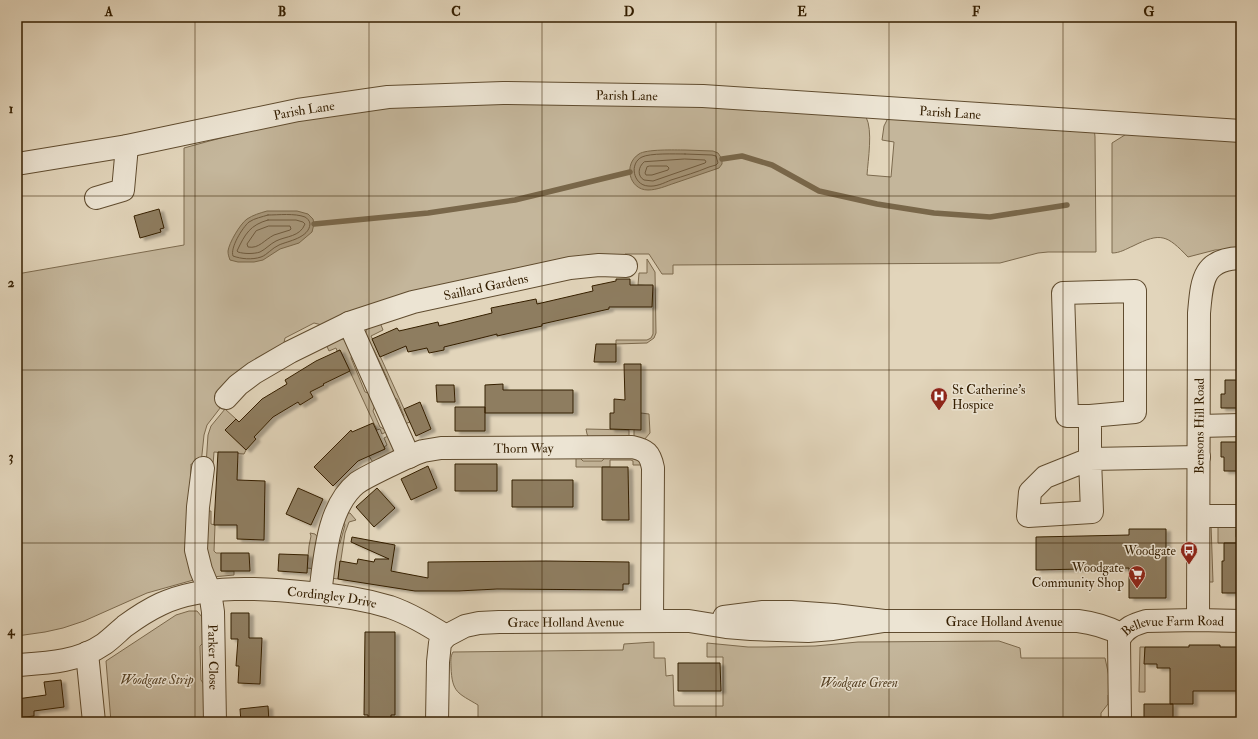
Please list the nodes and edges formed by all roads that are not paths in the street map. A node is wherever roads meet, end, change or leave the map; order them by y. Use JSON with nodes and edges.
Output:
{"nodes":[{"id":1,"x":1241,"y":131,"type":"edge"},
{"id":2,"x":127,"y":146,"type":"junction"},
{"id":3,"x":17,"y":164,"type":"edge"},
{"id":4,"x":96,"y":198,"type":"dead end"},
{"id":5,"x":1241,"y":258,"type":"edge"},
{"id":6,"x":626,"y":266,"type":"dead end"},
{"id":7,"x":349,"y":323,"type":"junction"},
{"id":8,"x":226,"y":398,"type":"dead end"},
{"id":9,"x":1090,"y":416,"type":"junction"},
{"id":10,"x":1199,"y":426,"type":"junction"},
{"id":11,"x":1241,"y":426,"type":"edge"},
{"id":12,"x":409,"y":456,"type":"junction"},
{"id":13,"x":1199,"y":457,"type":"junction"},
{"id":14,"x":203,"y":468,"type":"dead end"},
{"id":15,"x":1199,"y":516,"type":"junction"},
{"id":16,"x":1241,"y":516,"type":"edge"},
{"id":17,"x":210,"y":592,"type":"junction"},
{"id":18,"x":320,"y":594,"type":"junction"},
{"id":19,"x":652,"y":620,"type":"junction"},
{"id":20,"x":1198,"y":620,"type":"junction"},
{"id":21,"x":1241,"y":621,"type":"edge"},
{"id":22,"x":1121,"y":634,"type":"junction"},
{"id":23,"x":446,"y":636,"type":"junction"},
{"id":24,"x":87,"y":654,"type":"junction"},
{"id":25,"x":17,"y":665,"type":"edge"},
{"id":26,"x":94,"y":722,"type":"edge"},
{"id":27,"x":215,"y":722,"type":"edge"},
{"id":28,"x":436,"y":722,"type":"edge"},
{"id":29,"x":1120,"y":722,"type":"edge"}],
"edges":[{"from":1,"to":2,"type":"street","name":"Parish Lane"},
{"from":2,"to":3,"type":"street","name":"Parish Lane"},
{"from":2,"to":4,"type":"street"},
{"from":5,"to":10,"type":"street","name":"Bensons Hill Road"},
{"from":6,"to":7,"type":"street","name":"Saillard Gardens"},
{"from":7,"to":8,"type":"street","name":"Saillard Gardens"},
{"from":7,"to":12,"type":"street"},
{"from":9,"to":9,"type":"street"},
{"from":9,"to":13,"type":"street"},
{"from":10,"to":11,"type":"street"},
{"from":10,"to":13,"type":"street","name":"Bensons Hill Road"},
{"from":12,"to":18,"type":"street","name":"Thorn Way"},
{"from":12,"to":19,"type":"street","name":"Thorn Way"},
{"from":13,"to":15,"type":"street","name":"Bensons Hill Road"},
{"from":14,"to":17,"type":"street"},
{"from":15,"to":16,"type":"street"},
{"from":15,"to":20,"type":"street","name":"Bensons Hill Road"},
{"from":17,"to":18,"type":"street","name":"Cordingley Drive"},
{"from":17,"to":24,"type":"street","name":"Cordingley Drive"},
{"from":17,"to":27,"type":"street","name":"Parker Close"},
{"from":18,"to":23,"type":"street","name":"Cordingley Drive"},
{"from":19,"to":22,"type":"street","name":"Grace Holland Avenue"},
{"from":19,"to":23,"type":"street","name":"Grace Holland Avenue"},
{"from":20,"to":21,"type":"street","name":"Bellevue Farm Road"},
{"from":20,"to":22,"type":"street","name":"Bellevue Farm Road"},
{"from":22,"to":29,"type":"street","name":"Bellevue Farm Road"},
{"from":23,"to":28,"type":"street"},
{"from":24,"to":25,"type":"street","name":"Cordingley Drive"},
{"from":24,"to":26,"type":"street"}]}
